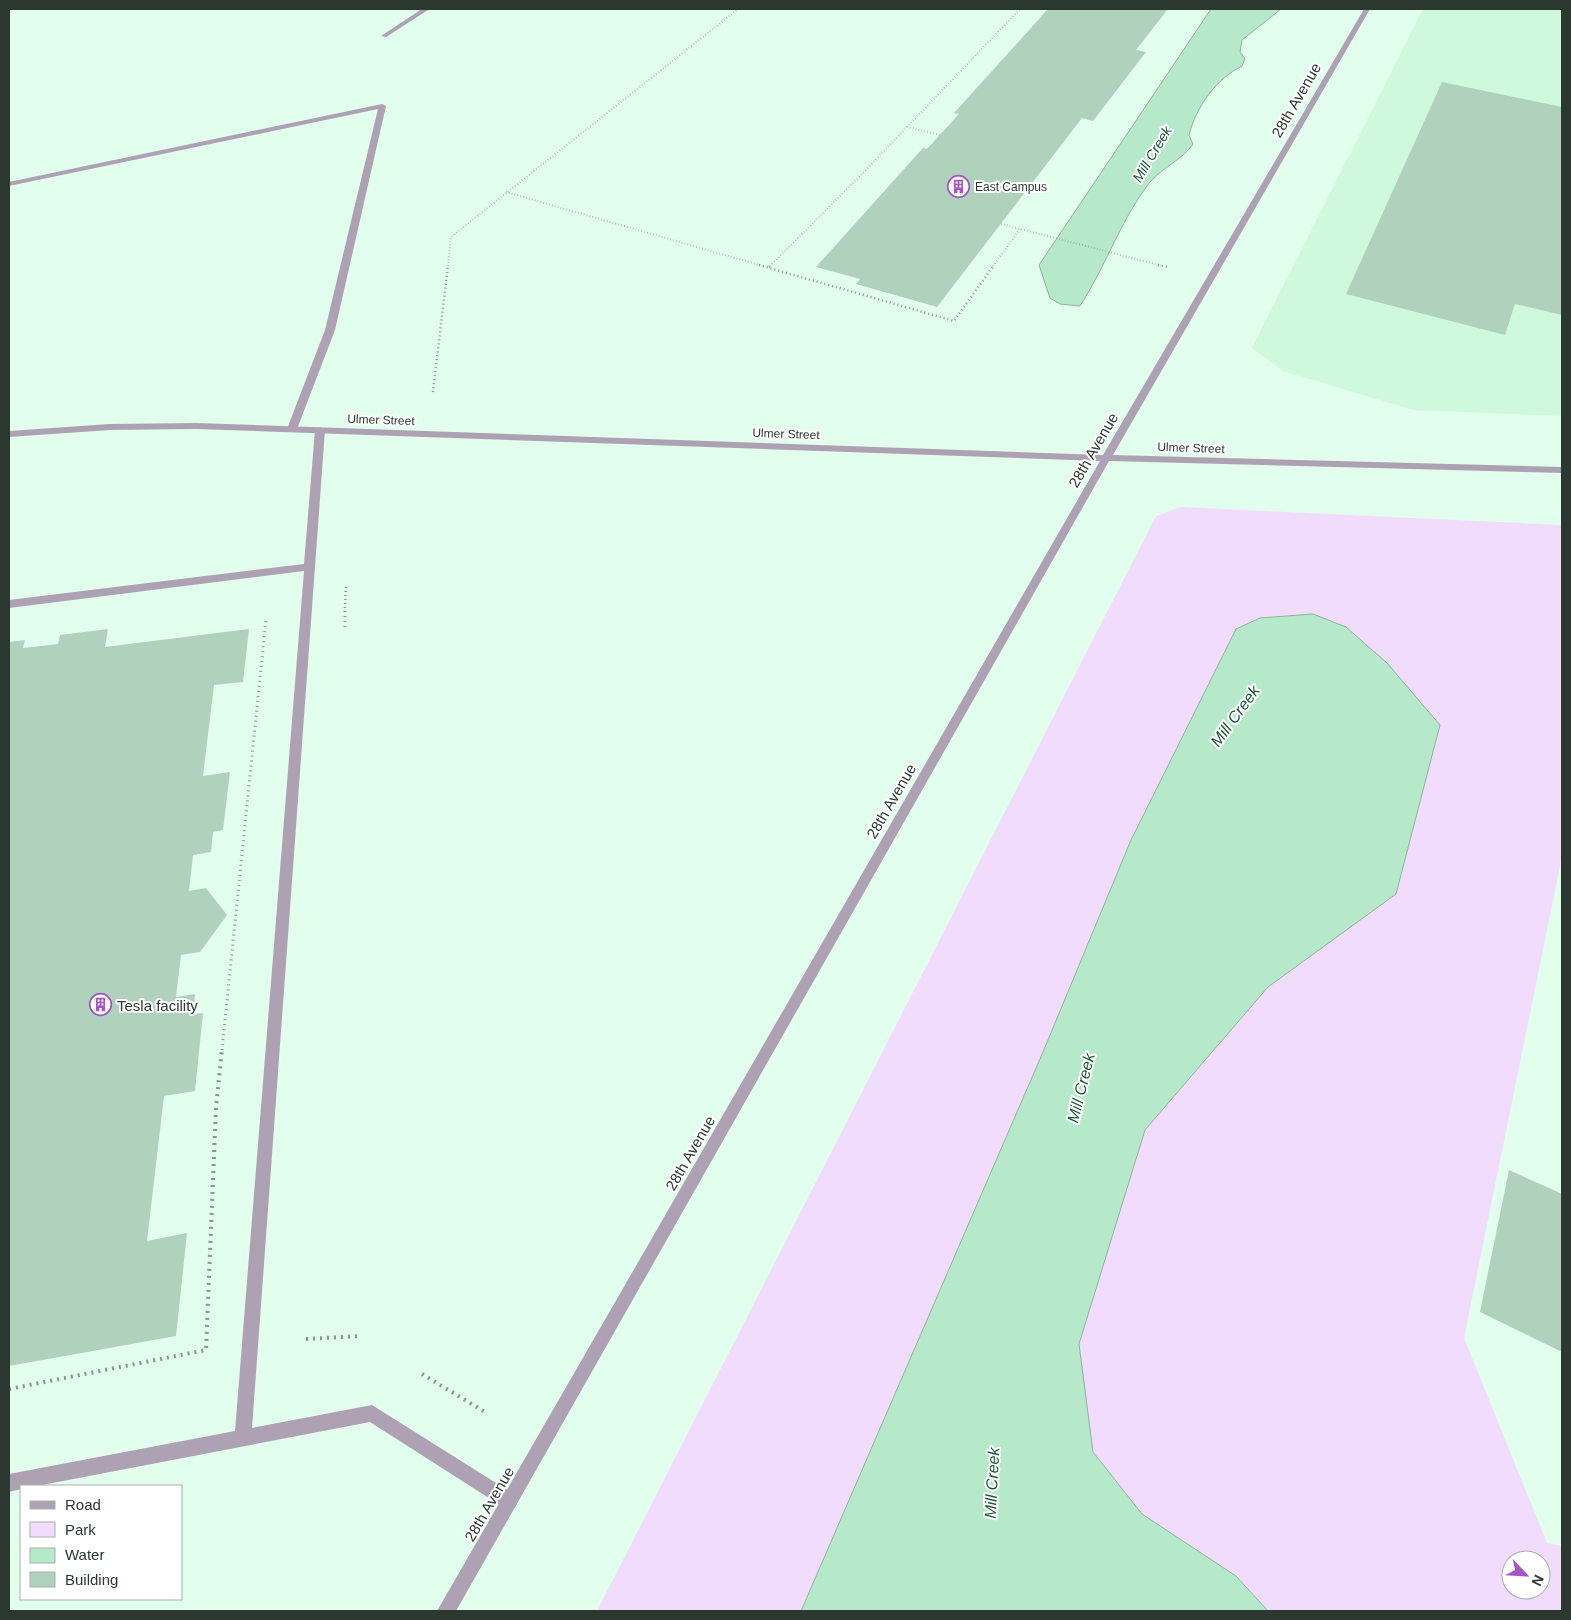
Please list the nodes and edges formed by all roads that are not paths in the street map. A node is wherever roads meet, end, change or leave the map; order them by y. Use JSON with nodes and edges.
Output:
{"nodes":[{"id":1,"x":1367,"y":9,"type":"edge"},
{"id":2,"x":425,"y":10,"type":"edge"},
{"id":3,"x":384,"y":36,"type":"dead end"},
{"id":4,"x":9,"y":184,"type":"edge"},
{"id":5,"x":292,"y":429,"type":"junction"},
{"id":6,"x":320,"y":430,"type":"junction"},
{"id":7,"x":9,"y":434,"type":"edge"},
{"id":8,"x":1107,"y":458,"type":"junction"},
{"id":9,"x":1562,"y":470,"type":"edge"},
{"id":10,"x":310,"y":567,"type":"junction"},
{"id":11,"x":9,"y":604,"type":"edge"},
{"id":12,"x":243,"y":1438,"type":"junction"},
{"id":13,"x":9,"y":1483,"type":"edge"},
{"id":14,"x":509,"y":1501,"type":"junction"},
{"id":15,"x":446,"y":1611,"type":"edge"}],
"edges":[{"from":1,"to":8,"type":"street","name":"28th Avenue"},
{"from":2,"to":3,"type":"street"},
{"from":4,"to":5,"type":"street"},
{"from":5,"to":6,"type":"street","name":"Ulmer Street"},
{"from":5,"to":7,"type":"street","name":"Ulmer Street"},
{"from":6,"to":8,"type":"street","name":"Ulmer Street"},
{"from":6,"to":10,"type":"street"},
{"from":8,"to":9,"type":"street","name":"Ulmer Street"},
{"from":8,"to":14,"type":"street","name":"28th Avenue"},
{"from":10,"to":11,"type":"street"},
{"from":10,"to":12,"type":"street"},
{"from":12,"to":13,"type":"street"},
{"from":12,"to":14,"type":"street"},
{"from":14,"to":15,"type":"street","name":"28th Avenue"}]}
